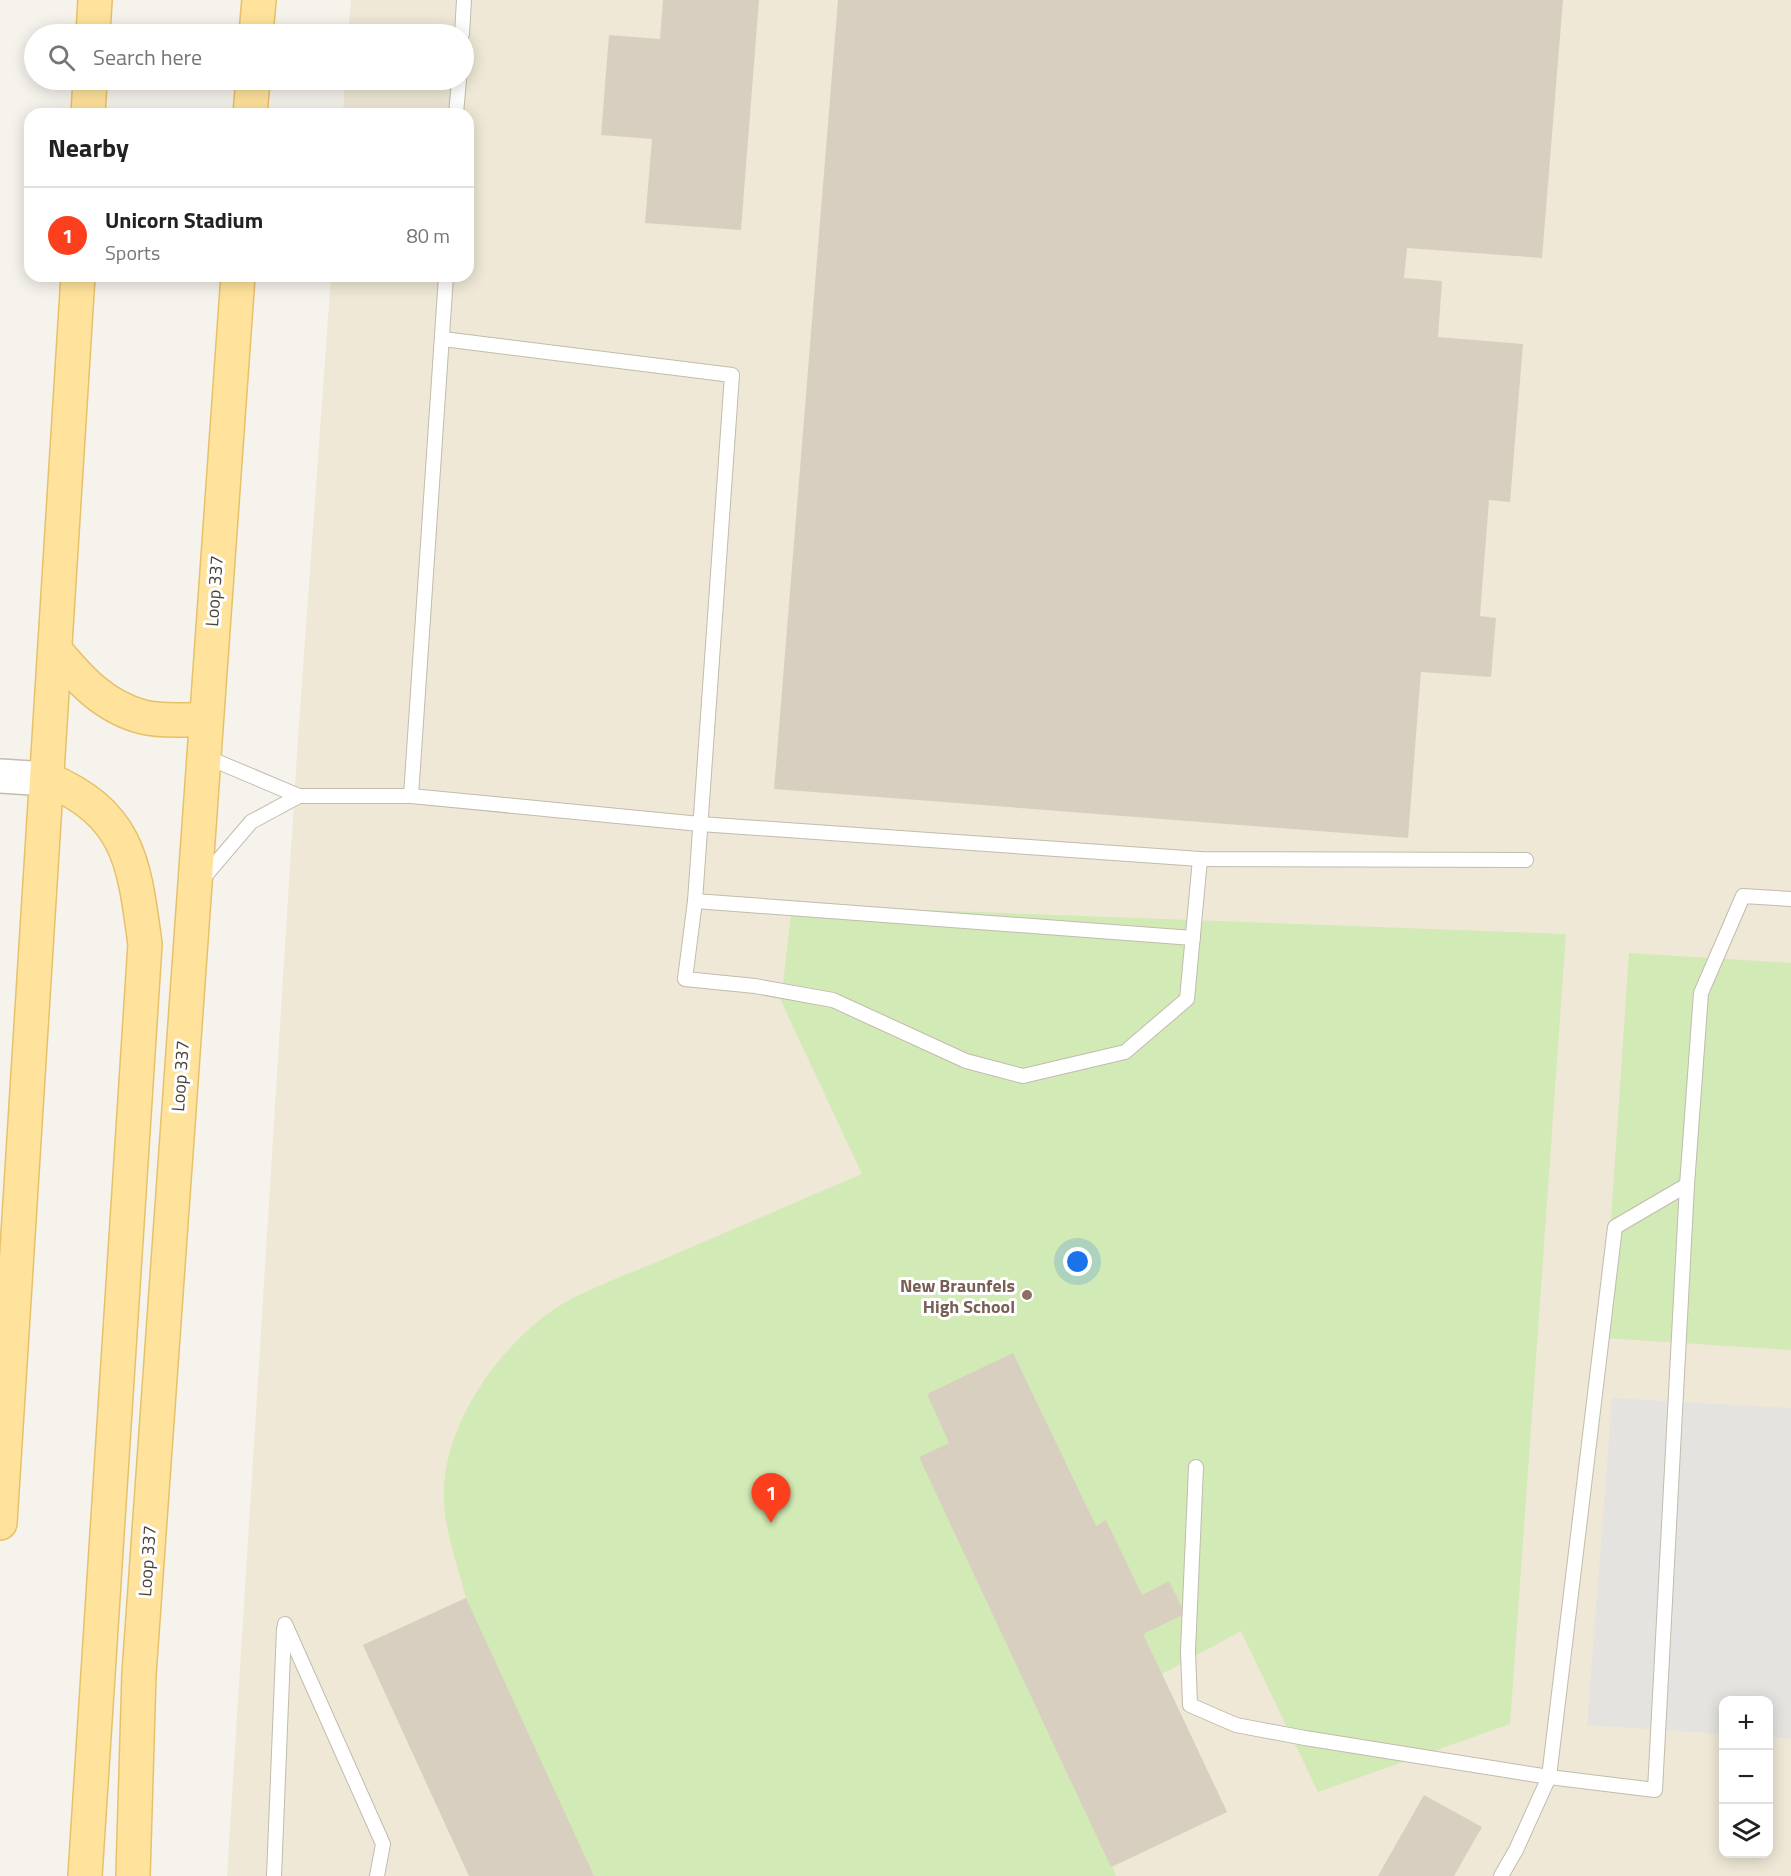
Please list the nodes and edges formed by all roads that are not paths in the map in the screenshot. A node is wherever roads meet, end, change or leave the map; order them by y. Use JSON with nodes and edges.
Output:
{"nodes":[{"id":1,"x":95,"y":0,"type":"edge"},
{"id":2,"x":259,"y":0,"type":"edge"},
{"id":3,"x":464,"y":0,"type":"edge"},
{"id":4,"x":94,"y":24,"type":"edge"},
{"id":5,"x":257,"y":24,"type":"edge"},
{"id":6,"x":463,"y":24,"type":"edge"},
{"id":7,"x":89,"y":90,"type":"edge"},
{"id":8,"x":252,"y":90,"type":"edge"},
{"id":9,"x":458,"y":90,"type":"edge"},
{"id":10,"x":88,"y":108,"type":"edge"},
{"id":11,"x":251,"y":108,"type":"edge"},
{"id":12,"x":457,"y":108,"type":"edge"},
{"id":13,"x":78,"y":282,"type":"edge"},
{"id":14,"x":238,"y":282,"type":"edge"},
{"id":15,"x":446,"y":282,"type":"edge"},
{"id":16,"x":443,"y":339,"type":"junction"},
{"id":17,"x":55,"y":650,"type":"junction"},
{"id":18,"x":204,"y":720,"type":"junction"},
{"id":19,"x":202,"y":755,"type":"junction"},
{"id":20,"x":0,"y":776,"type":"edge"},
{"id":21,"x":47,"y":779,"type":"junction"},
{"id":22,"x":299,"y":796,"type":"junction"},
{"id":23,"x":411,"y":796,"type":"junction"},
{"id":24,"x":700,"y":824,"type":"junction"},
{"id":25,"x":1200,"y":859,"type":"junction"},
{"id":26,"x":1526,"y":860,"type":"dead end"},
{"id":27,"x":193,"y":890,"type":"junction"},
{"id":28,"x":1791,"y":899,"type":"edge"},
{"id":29,"x":695,"y":901,"type":"junction"},
{"id":30,"x":1193,"y":938,"type":"junction"},
{"id":31,"x":1687,"y":1185,"type":"junction"},
{"id":32,"x":1196,"y":1467,"type":"dead end"},
{"id":33,"x":0,"y":1523,"type":"edge"},
{"id":34,"x":1549,"y":1777,"type":"junction"},
{"id":35,"x":85,"y":1876,"type":"edge"},
{"id":36,"x":133,"y":1876,"type":"edge"},
{"id":37,"x":274,"y":1876,"type":"edge"},
{"id":38,"x":377,"y":1876,"type":"edge"},
{"id":39,"x":1501,"y":1876,"type":"edge"}],
"edges":[{"from":1,"to":4,"type":"main road"},
{"from":2,"to":5,"type":"main road"},
{"from":3,"to":6,"type":"lane"},
{"from":7,"to":10,"type":"main road"},
{"from":8,"to":11,"type":"main road"},
{"from":9,"to":12,"type":"lane"},
{"from":13,"to":17,"type":"main road"},
{"from":14,"to":18,"type":"main road","name":"Loop 337"},
{"from":15,"to":16,"type":"lane"},
{"from":16,"to":23,"type":"lane"},
{"from":16,"to":24,"type":"lane"},
{"from":17,"to":18,"type":"main road"},
{"from":17,"to":21,"type":"main road"},
{"from":18,"to":19,"type":"main road","name":"Loop 337"},
{"from":19,"to":22,"type":"lane"},
{"from":19,"to":27,"type":"main road","name":"Loop 337"},
{"from":20,"to":21,"type":"street"},
{"from":21,"to":33,"type":"main road"},
{"from":21,"to":35,"type":"main road"},
{"from":22,"to":23,"type":"lane"},
{"from":22,"to":27,"type":"lane"},
{"from":23,"to":24,"type":"lane"},
{"from":24,"to":25,"type":"lane"},
{"from":24,"to":29,"type":"lane"},
{"from":25,"to":26,"type":"lane"},
{"from":25,"to":30,"type":"lane"},
{"from":27,"to":36,"type":"main road","name":"Loop 337"},
{"from":28,"to":31,"type":"lane"},
{"from":29,"to":30,"type":"lane"},
{"from":29,"to":30,"type":"lane"},
{"from":31,"to":34,"type":"lane"},
{"from":31,"to":34,"type":"lane"},
{"from":32,"to":34,"type":"lane"},
{"from":34,"to":39,"type":"lane"},
{"from":37,"to":38,"type":"lane"}]}
